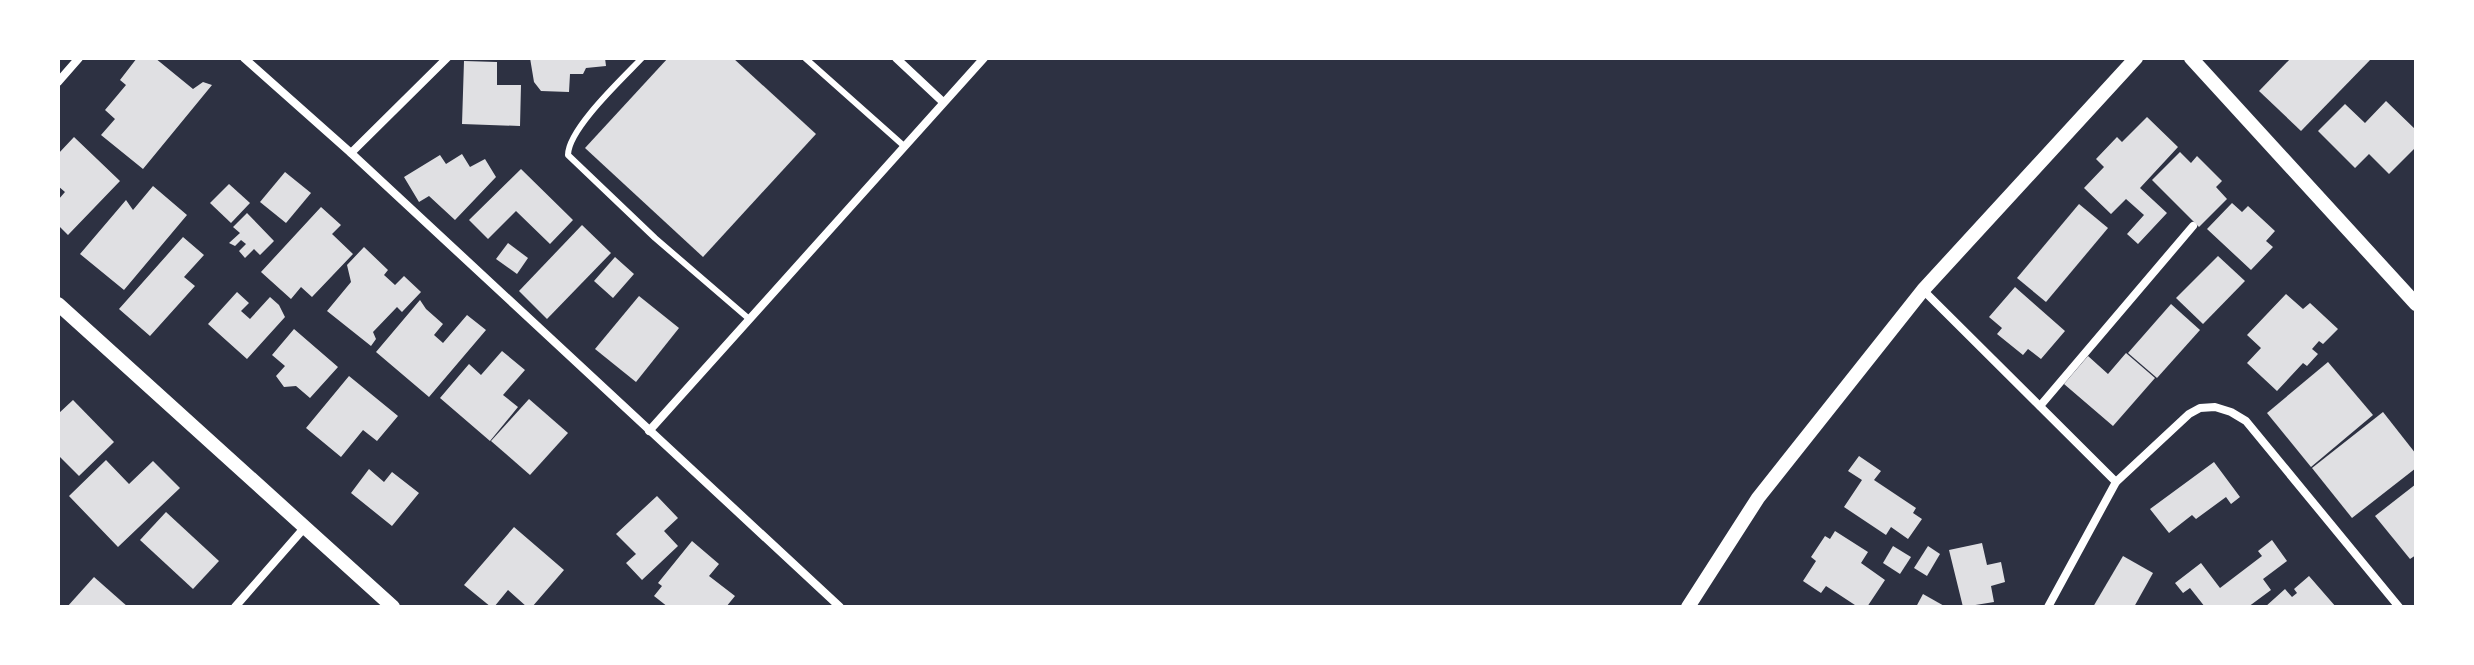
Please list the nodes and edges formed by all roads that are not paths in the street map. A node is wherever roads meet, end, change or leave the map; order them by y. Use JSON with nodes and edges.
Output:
{"nodes":[{"id":1,"x":79,"y":58,"type":"edge"},
{"id":2,"x":244,"y":58,"type":"edge"},
{"id":3,"x":447,"y":58,"type":"edge"},
{"id":4,"x":642,"y":58,"type":"edge"},
{"id":5,"x":805,"y":58,"type":"edge"},
{"id":6,"x":896,"y":58,"type":"edge"},
{"id":7,"x":984,"y":58,"type":"edge"},
{"id":8,"x":2136,"y":58,"type":"edge"},
{"id":9,"x":2191,"y":58,"type":"edge"},
{"id":10,"x":58,"y":82,"type":"edge"},
{"id":11,"x":943,"y":102,"type":"junction"},
{"id":12,"x":904,"y":146,"type":"junction"},
{"id":13,"x":351,"y":153,"type":"junction"},
{"id":14,"x":2193,"y":226,"type":"dead end"},
{"id":15,"x":1923,"y":290,"type":"junction"},
{"id":16,"x":58,"y":304,"type":"edge"},
{"id":17,"x":2416,"y":304,"type":"edge"},
{"id":18,"x":748,"y":318,"type":"junction"},
{"id":19,"x":2040,"y":406,"type":"junction"},
{"id":20,"x":649,"y":431,"type":"junction"},
{"id":21,"x":2116,"y":482,"type":"junction"},
{"id":22,"x":305,"y":527,"type":"junction"},
{"id":23,"x":235,"y":607,"type":"edge"},
{"id":24,"x":393,"y":607,"type":"edge"},
{"id":25,"x":840,"y":607,"type":"edge"},
{"id":26,"x":1688,"y":607,"type":"edge"},
{"id":27,"x":2048,"y":607,"type":"edge"},
{"id":28,"x":2399,"y":607,"type":"edge"}],
"edges":[{"from":1,"to":10,"type":"street"},
{"from":2,"to":13,"type":"street"},
{"from":3,"to":13,"type":"street"},
{"from":4,"to":18,"type":"lane"},
{"from":5,"to":12,"type":"lane"},
{"from":6,"to":11,"type":"street"},
{"from":7,"to":11,"type":"street"},
{"from":8,"to":15,"type":"street"},
{"from":9,"to":17,"type":"street"},
{"from":11,"to":12,"type":"street"},
{"from":12,"to":18,"type":"street"},
{"from":13,"to":20,"type":"street"},
{"from":14,"to":19,"type":"street"},
{"from":15,"to":19,"type":"street"},
{"from":15,"to":26,"type":"street"},
{"from":16,"to":22,"type":"street"},
{"from":18,"to":20,"type":"street"},
{"from":19,"to":21,"type":"street"},
{"from":20,"to":25,"type":"street"},
{"from":21,"to":27,"type":"street"},
{"from":21,"to":28,"type":"street"},
{"from":22,"to":23,"type":"street"},
{"from":22,"to":24,"type":"street"}]}
